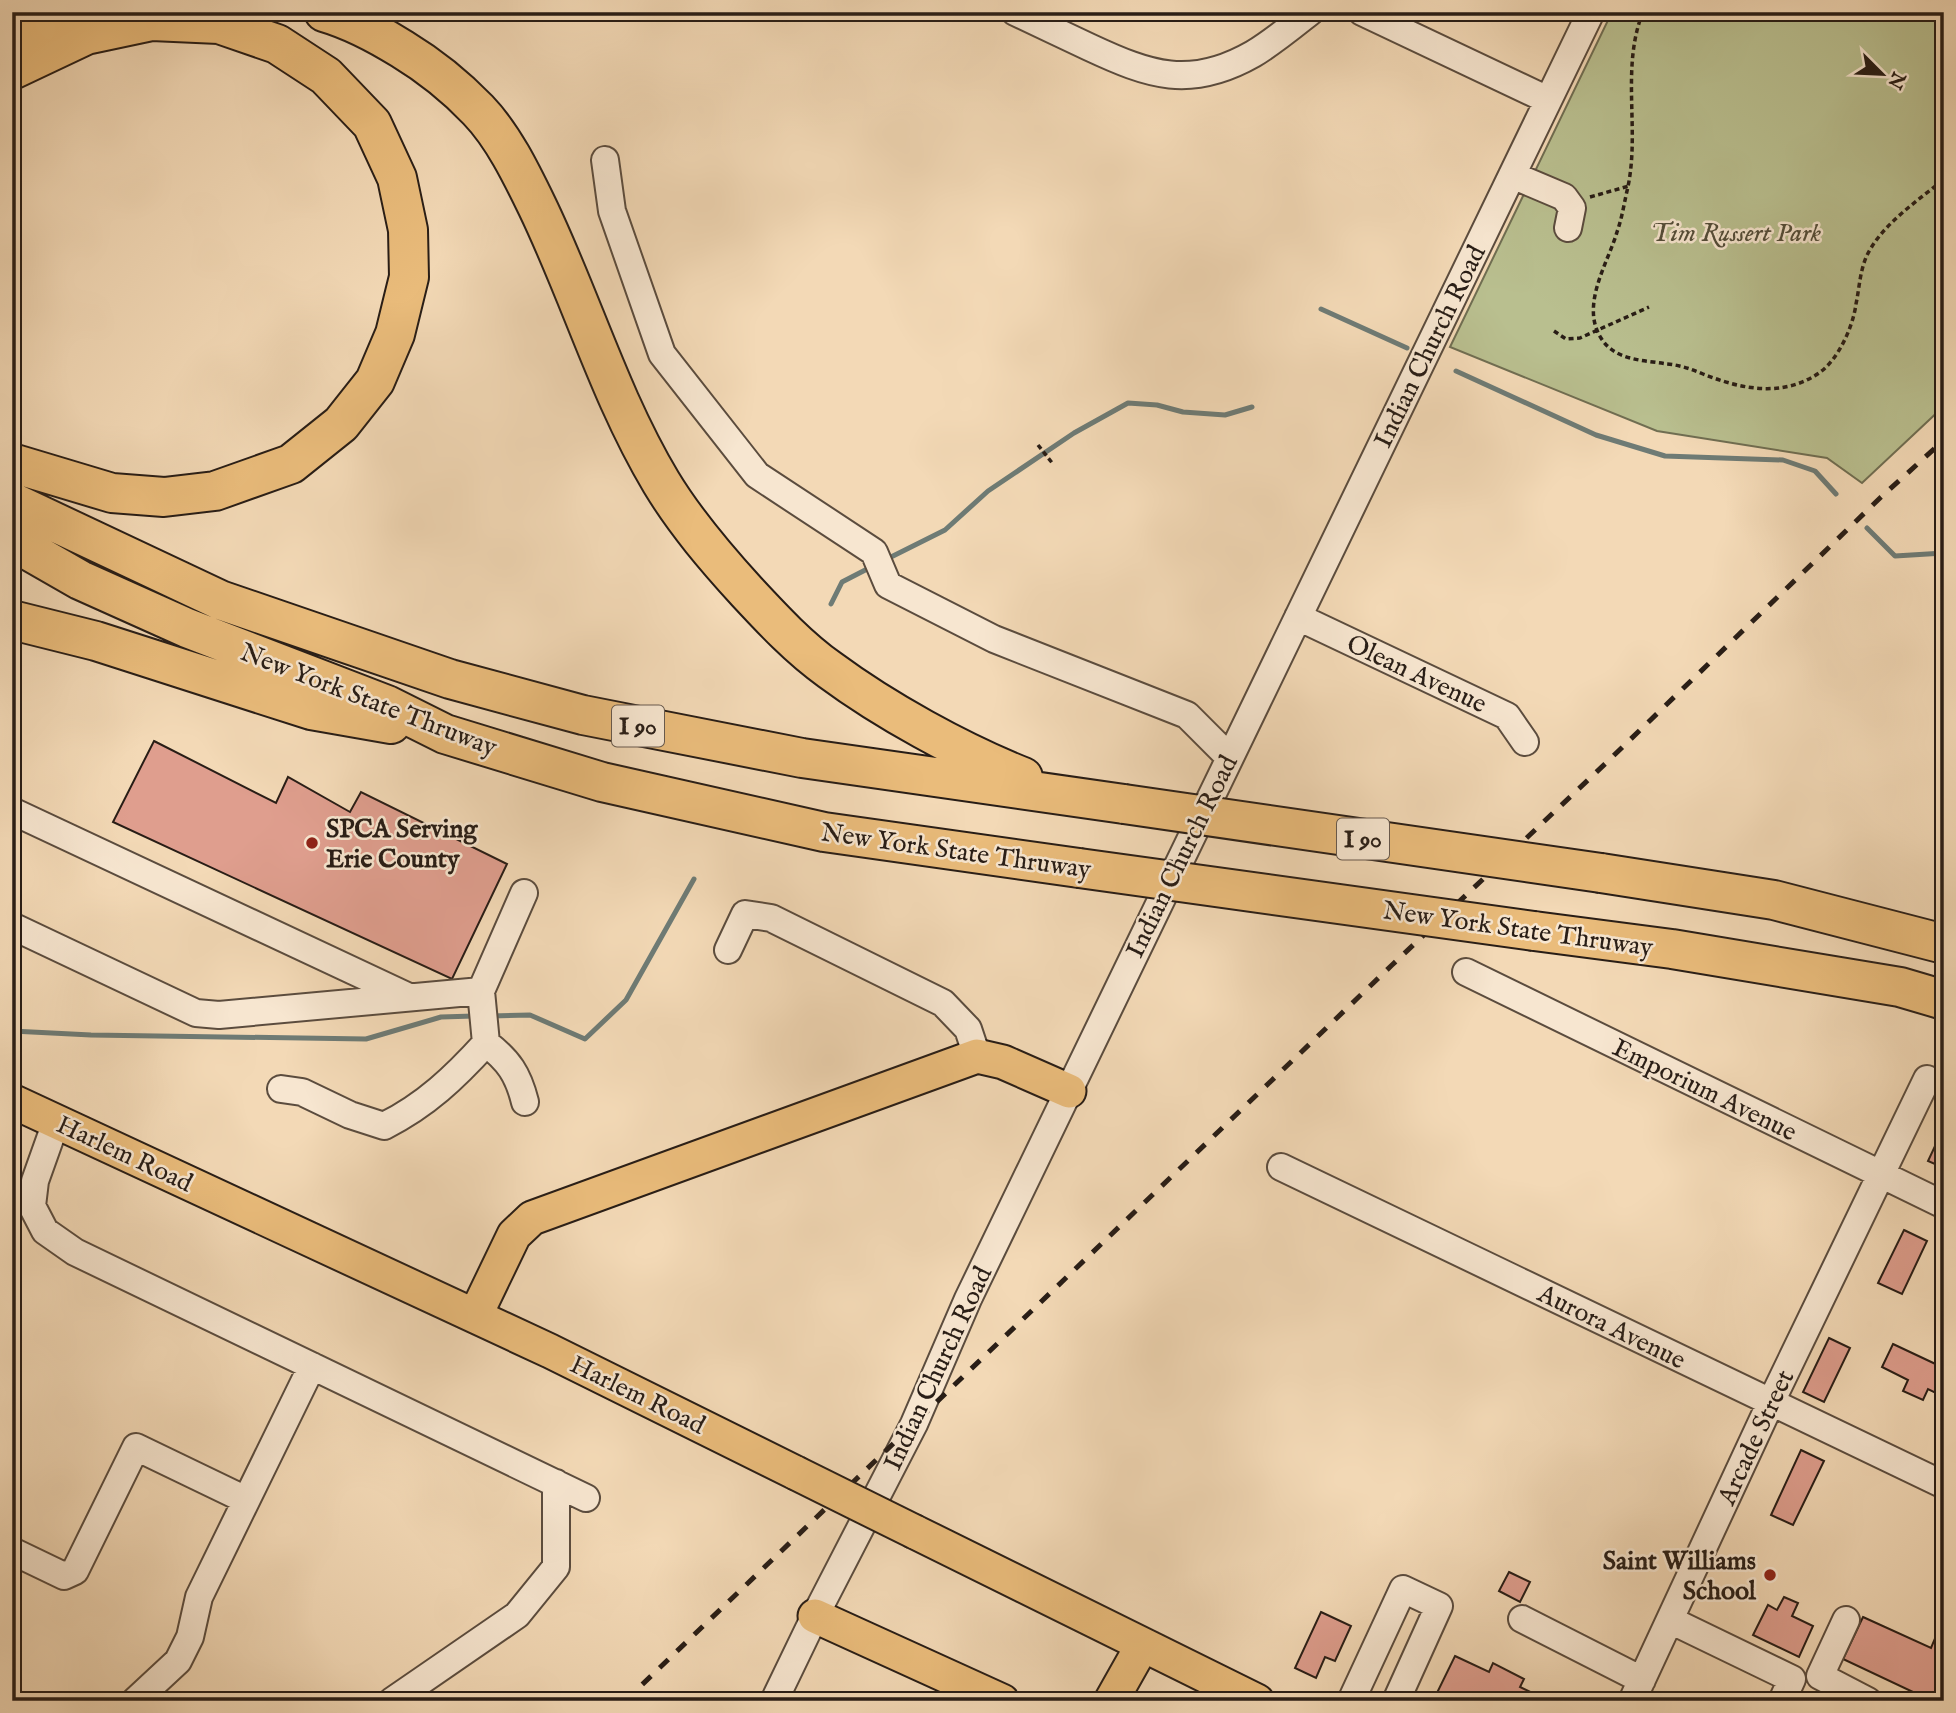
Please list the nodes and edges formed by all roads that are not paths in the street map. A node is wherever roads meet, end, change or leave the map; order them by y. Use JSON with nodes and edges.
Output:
{"nodes":[{"id":1,"x":72,"y":12,"type":"edge"},
{"id":2,"x":324,"y":12,"type":"edge"},
{"id":3,"x":1015,"y":12,"type":"edge"},
{"id":4,"x":1310,"y":12,"type":"edge"},
{"id":5,"x":1362,"y":12,"type":"edge"},
{"id":6,"x":1591,"y":12,"type":"edge"},
{"id":7,"x":12,"y":37,"type":"edge"},
{"id":8,"x":12,"y":70,"type":"edge"},
{"id":9,"x":1548,"y":100,"type":"junction"},
{"id":10,"x":605,"y":160,"type":"dead end"},
{"id":11,"x":1512,"y":176,"type":"junction"},
{"id":12,"x":1570,"y":218,"type":"road end"},
{"id":13,"x":12,"y":464,"type":"edge"},
{"id":14,"x":12,"y":502,"type":"edge"},
{"id":15,"x":12,"y":541,"type":"edge"},
{"id":16,"x":1298,"y":617,"type":"junction"},
{"id":17,"x":12,"y":620,"type":"edge"},
{"id":18,"x":445,"y":734,"type":"junction"},
{"id":19,"x":1525,"y":742,"type":"dead end"},
{"id":20,"x":1229,"y":757,"type":"junction"},
{"id":21,"x":1069,"y":796,"type":"junction"},
{"id":22,"x":12,"y":811,"type":"edge"},
{"id":23,"x":524,"y":893,"type":"dead end"},
{"id":24,"x":12,"y":926,"type":"edge"},
{"id":25,"x":1944,"y":944,"type":"edge"},
{"id":26,"x":728,"y":950,"type":"dead end"},
{"id":27,"x":1466,"y":972,"type":"dead end"},
{"id":28,"x":481,"y":991,"type":"junction"},
{"id":29,"x":410,"y":998,"type":"junction"},
{"id":30,"x":1944,"y":1000,"type":"edge"},
{"id":31,"x":486,"y":1043,"type":"junction"},
{"id":32,"x":977,"y":1056,"type":"junction"},
{"id":33,"x":1927,"y":1079,"type":"dead end"},
{"id":34,"x":281,"y":1089,"type":"dead end"},
{"id":35,"x":1069,"y":1091,"type":"junction"},
{"id":36,"x":12,"y":1101,"type":"edge"},
{"id":37,"x":525,"y":1102,"type":"dead end"},
{"id":38,"x":57,"y":1122,"type":"junction"},
{"id":39,"x":1281,"y":1167,"type":"dead end"},
{"id":40,"x":1879,"y":1174,"type":"junction"},
{"id":41,"x":1944,"y":1205,"type":"edge"},
{"id":42,"x":475,"y":1315,"type":"junction"},
{"id":43,"x":312,"y":1366,"type":"junction"},
{"id":44,"x":1771,"y":1402,"type":"junction"},
{"id":45,"x":556,"y":1483,"type":"junction"},
{"id":46,"x":1944,"y":1485,"type":"edge"},
{"id":47,"x":586,"y":1498,"type":"dead end"},
{"id":48,"x":246,"y":1500,"type":"junction"},
{"id":49,"x":12,"y":1551,"type":"edge"},
{"id":50,"x":815,"y":1616,"type":"junction"},
{"id":51,"x":1522,"y":1619,"type":"dead end"},
{"id":52,"x":1670,"y":1620,"type":"junction"},
{"id":53,"x":1846,"y":1620,"type":"dead end"},
{"id":54,"x":1142,"y":1646,"type":"junction"},
{"id":55,"x":1820,"y":1675,"type":"junction"},
{"id":56,"x":1787,"y":1690,"type":"edge"},
{"id":57,"x":1637,"y":1691,"type":"edge"},
{"id":58,"x":1857,"y":1698,"type":"edge"},
{"id":59,"x":135,"y":1701,"type":"edge"},
{"id":60,"x":392,"y":1701,"type":"edge"},
{"id":61,"x":774,"y":1701,"type":"edge"},
{"id":62,"x":1002,"y":1701,"type":"edge"},
{"id":63,"x":1111,"y":1701,"type":"edge"},
{"id":64,"x":1257,"y":1701,"type":"edge"},
{"id":65,"x":1351,"y":1701,"type":"edge"},
{"id":66,"x":1396,"y":1701,"type":"edge"}],
"edges":[{"from":1,"to":7,"type":"highway"},
{"from":2,"to":21,"type":"highway"},
{"from":3,"to":4,"type":"street"},
{"from":5,"to":9,"type":"street"},
{"from":6,"to":9,"type":"street","name":"Indian Church Road"},
{"from":8,"to":13,"type":"highway"},
{"from":9,"to":11,"type":"street","name":"Indian Church Road"},
{"from":10,"to":20,"type":"street"},
{"from":11,"to":12,"type":"street"},
{"from":11,"to":16,"type":"street","name":"Indian Church Road"},
{"from":14,"to":21,"type":"highway","name":"New York State Thruway","number":"I 90"},
{"from":15,"to":18,"type":"highway","name":"New York State Thruway","number":"I 90"},
{"from":16,"to":19,"type":"street","name":"Olean Avenue"},
{"from":16,"to":20,"type":"street","name":"Indian Church Road"},
{"from":17,"to":18,"type":"highway"},
{"from":18,"to":30,"type":"highway","name":"New York State Thruway","number":"I 90","bridge":true},
{"from":20,"to":35,"type":"street","name":"Indian Church Road"},
{"from":21,"to":25,"type":"highway","name":"New York State Thruway","number":"I 90","bridge":true},
{"from":22,"to":29,"type":"street"},
{"from":23,"to":28,"type":"street"},
{"from":24,"to":29,"type":"street"},
{"from":26,"to":32,"type":"street"},
{"from":27,"to":40,"type":"street","name":"Emporium Avenue"},
{"from":28,"to":29,"type":"street"},
{"from":28,"to":31,"type":"street"},
{"from":31,"to":34,"type":"street"},
{"from":31,"to":37,"type":"street"},
{"from":32,"to":35,"type":"main road"},
{"from":32,"to":42,"type":"main road"},
{"from":33,"to":40,"type":"street","name":"Arcade Street"},
{"from":35,"to":50,"type":"street","name":"Indian Church Road"},
{"from":36,"to":38,"type":"main road","name":"Harlem Road"},
{"from":38,"to":42,"type":"main road","name":"Harlem Road"},
{"from":38,"to":43,"type":"street"},
{"from":39,"to":44,"type":"street","name":"Aurora Avenue"},
{"from":40,"to":41,"type":"street","name":"Emporium Avenue"},
{"from":40,"to":44,"type":"street","name":"Arcade Street"},
{"from":42,"to":54,"type":"main road","name":"Harlem Road","bridge":true},
{"from":43,"to":45,"type":"street"},
{"from":43,"to":48,"type":"street"},
{"from":44,"to":46,"type":"street","name":"Aurora Avenue"},
{"from":44,"to":52,"type":"street","name":"Arcade Street"},
{"from":45,"to":47,"type":"street"},
{"from":45,"to":60,"type":"street"},
{"from":48,"to":49,"type":"street"},
{"from":48,"to":59,"type":"street"},
{"from":50,"to":61,"type":"street","name":"Indian Church Road"},
{"from":50,"to":62,"type":"main road"},
{"from":51,"to":57,"type":"street"},
{"from":52,"to":56,"type":"street"},
{"from":52,"to":57,"type":"street","name":"Arcade Street"},
{"from":53,"to":55,"type":"street"},
{"from":54,"to":63,"type":"main road"},
{"from":54,"to":64,"type":"main road","name":"Harlem Road"},
{"from":55,"to":56,"type":"street"},
{"from":55,"to":58,"type":"street"},
{"from":65,"to":66,"type":"street"}]}
